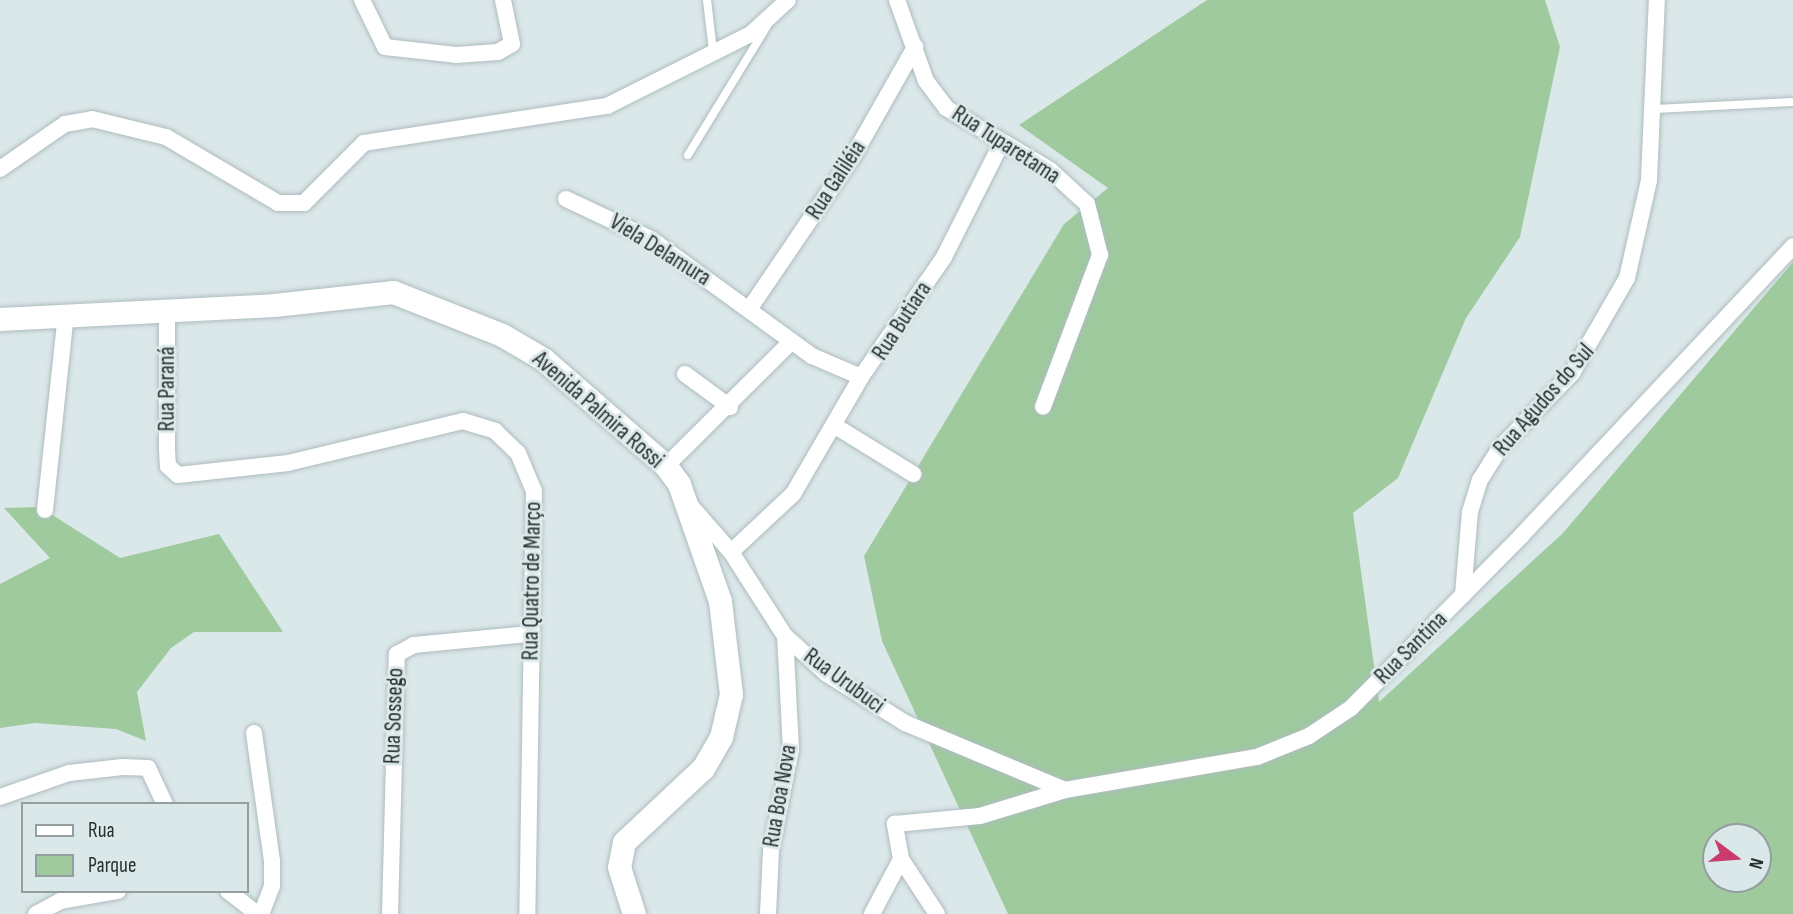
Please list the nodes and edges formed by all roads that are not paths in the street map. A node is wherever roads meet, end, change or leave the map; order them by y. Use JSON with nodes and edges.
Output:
{"nodes":[{"id":1,"x":362,"y":0,"type":"edge"},
{"id":2,"x":503,"y":0,"type":"edge"},
{"id":3,"x":707,"y":0,"type":"edge"},
{"id":4,"x":788,"y":0,"type":"edge"},
{"id":5,"x":897,"y":0,"type":"edge"},
{"id":6,"x":1657,"y":0,"type":"edge"},
{"id":7,"x":771,"y":21,"type":"junction"},
{"id":8,"x":915,"y":47,"type":"junction"},
{"id":9,"x":713,"y":51,"type":"junction"},
{"id":10,"x":1793,"y":102,"type":"edge"},
{"id":11,"x":1654,"y":109,"type":"junction"},
{"id":12,"x":1001,"y":144,"type":"junction"},
{"id":13,"x":688,"y":155,"type":"dead end"},
{"id":14,"x":0,"y":169,"type":"edge"},
{"id":15,"x":566,"y":200,"type":"dead end"},
{"id":16,"x":1793,"y":246,"type":"edge"},
{"id":17,"x":750,"y":308,"type":"junction"},
{"id":18,"x":167,"y":312,"type":"junction"},
{"id":19,"x":66,"y":315,"type":"junction"},
{"id":20,"x":0,"y":319,"type":"edge"},
{"id":21,"x":792,"y":341,"type":"junction"},
{"id":22,"x":685,"y":374,"type":"dead end"},
{"id":23,"x":861,"y":377,"type":"junction"},
{"id":24,"x":730,"y":407,"type":"junction"},
{"id":25,"x":1043,"y":407,"type":"dead end"},
{"id":26,"x":835,"y":426,"type":"junction"},
{"id":27,"x":169,"y":466,"type":"joint"},
{"id":28,"x":666,"y":466,"type":"junction"},
{"id":29,"x":913,"y":474,"type":"dead end"},
{"id":30,"x":684,"y":498,"type":"junction"},
{"id":31,"x":45,"y":510,"type":"dead end"},
{"id":32,"x":731,"y":552,"type":"junction"},
{"id":33,"x":1463,"y":595,"type":"junction"},
{"id":34,"x":529,"y":634,"type":"junction"},
{"id":35,"x":785,"y":636,"type":"junction"},
{"id":36,"x":254,"y":733,"type":"dead end"},
{"id":37,"x":1065,"y":790,"type":"junction"},
{"id":38,"x":0,"y":797,"type":"edge"},
{"id":39,"x":164,"y":802,"type":"edge"},
{"id":40,"x":901,"y":859,"type":"junction"},
{"id":41,"x":106,"y":893,"type":"edge"},
{"id":42,"x":231,"y":893,"type":"edge"},
{"id":43,"x":36,"y":914,"type":"edge"},
{"id":44,"x":259,"y":914,"type":"edge"},
{"id":45,"x":390,"y":914,"type":"edge"},
{"id":46,"x":527,"y":914,"type":"edge"},
{"id":47,"x":634,"y":914,"type":"edge"},
{"id":48,"x":768,"y":914,"type":"edge"},
{"id":49,"x":872,"y":914,"type":"edge"},
{"id":50,"x":937,"y":914,"type":"edge"}],
"edges":[{"from":1,"to":2,"type":"street"},
{"from":3,"to":9,"type":"lane"},
{"from":4,"to":7,"type":"street"},
{"from":5,"to":8,"type":"street","name":"Rua Tuparetama"},
{"from":6,"to":11,"type":"street","name":"Rua Agudos do Sul"},
{"from":7,"to":9,"type":"street"},
{"from":7,"to":13,"type":"lane"},
{"from":8,"to":12,"type":"street","name":"Rua Tuparetama"},
{"from":8,"to":17,"type":"street","name":"Rua Galiléia"},
{"from":9,"to":14,"type":"street"},
{"from":10,"to":11,"type":"lane"},
{"from":11,"to":33,"type":"street","name":"Rua Agudos do Sul"},
{"from":12,"to":23,"type":"street","name":"Rua Butiara"},
{"from":12,"to":25,"type":"street","name":"Rua Tuparetama"},
{"from":15,"to":17,"type":"street","name":"Viela Delamura"},
{"from":16,"to":33,"type":"street","name":"Rua Santina"},
{"from":17,"to":21,"type":"street","name":"Rua Butiara"},
{"from":18,"to":19,"type":"street","name":"Avenida Palmira Rossi"},
{"from":18,"to":27,"type":"street","name":"Rua Paraná"},
{"from":18,"to":28,"type":"street","name":"Avenida Palmira Rossi"},
{"from":19,"to":20,"type":"street","name":"Avenida Palmira Rossi"},
{"from":19,"to":31,"type":"street"},
{"from":21,"to":23,"type":"street","name":"Rua Butiara"},
{"from":21,"to":24,"type":"street"},
{"from":22,"to":24,"type":"street"},
{"from":23,"to":26,"type":"street"},
{"from":24,"to":28,"type":"street"},
{"from":26,"to":29,"type":"street"},
{"from":26,"to":32,"type":"street"},
{"from":27,"to":34,"type":"street","name":"Rua Quatro de Março"},
{"from":28,"to":30,"type":"street","name":"Avenida Palmira Rossi"},
{"from":30,"to":32,"type":"street","name":"Rua Urubuci"},
{"from":30,"to":47,"type":"street","name":"Avenida Palmira Rossi"},
{"from":32,"to":35,"type":"street","name":"Rua Urubuci"},
{"from":33,"to":37,"type":"street","name":"Rua Santina"},
{"from":34,"to":45,"type":"street","name":"Rua Sossego"},
{"from":34,"to":46,"type":"street","name":"Rua Quatro de Março"},
{"from":35,"to":37,"type":"street","name":"Rua Urubuci"},
{"from":35,"to":48,"type":"street","name":"Rua Boa Nova"},
{"from":36,"to":44,"type":"street"},
{"from":37,"to":40,"type":"street","name":"Rua Santina"},
{"from":38,"to":39,"type":"street"},
{"from":40,"to":49,"type":"street"},
{"from":40,"to":50,"type":"street"},
{"from":41,"to":43,"type":"street"},
{"from":42,"to":44,"type":"street"}]}
